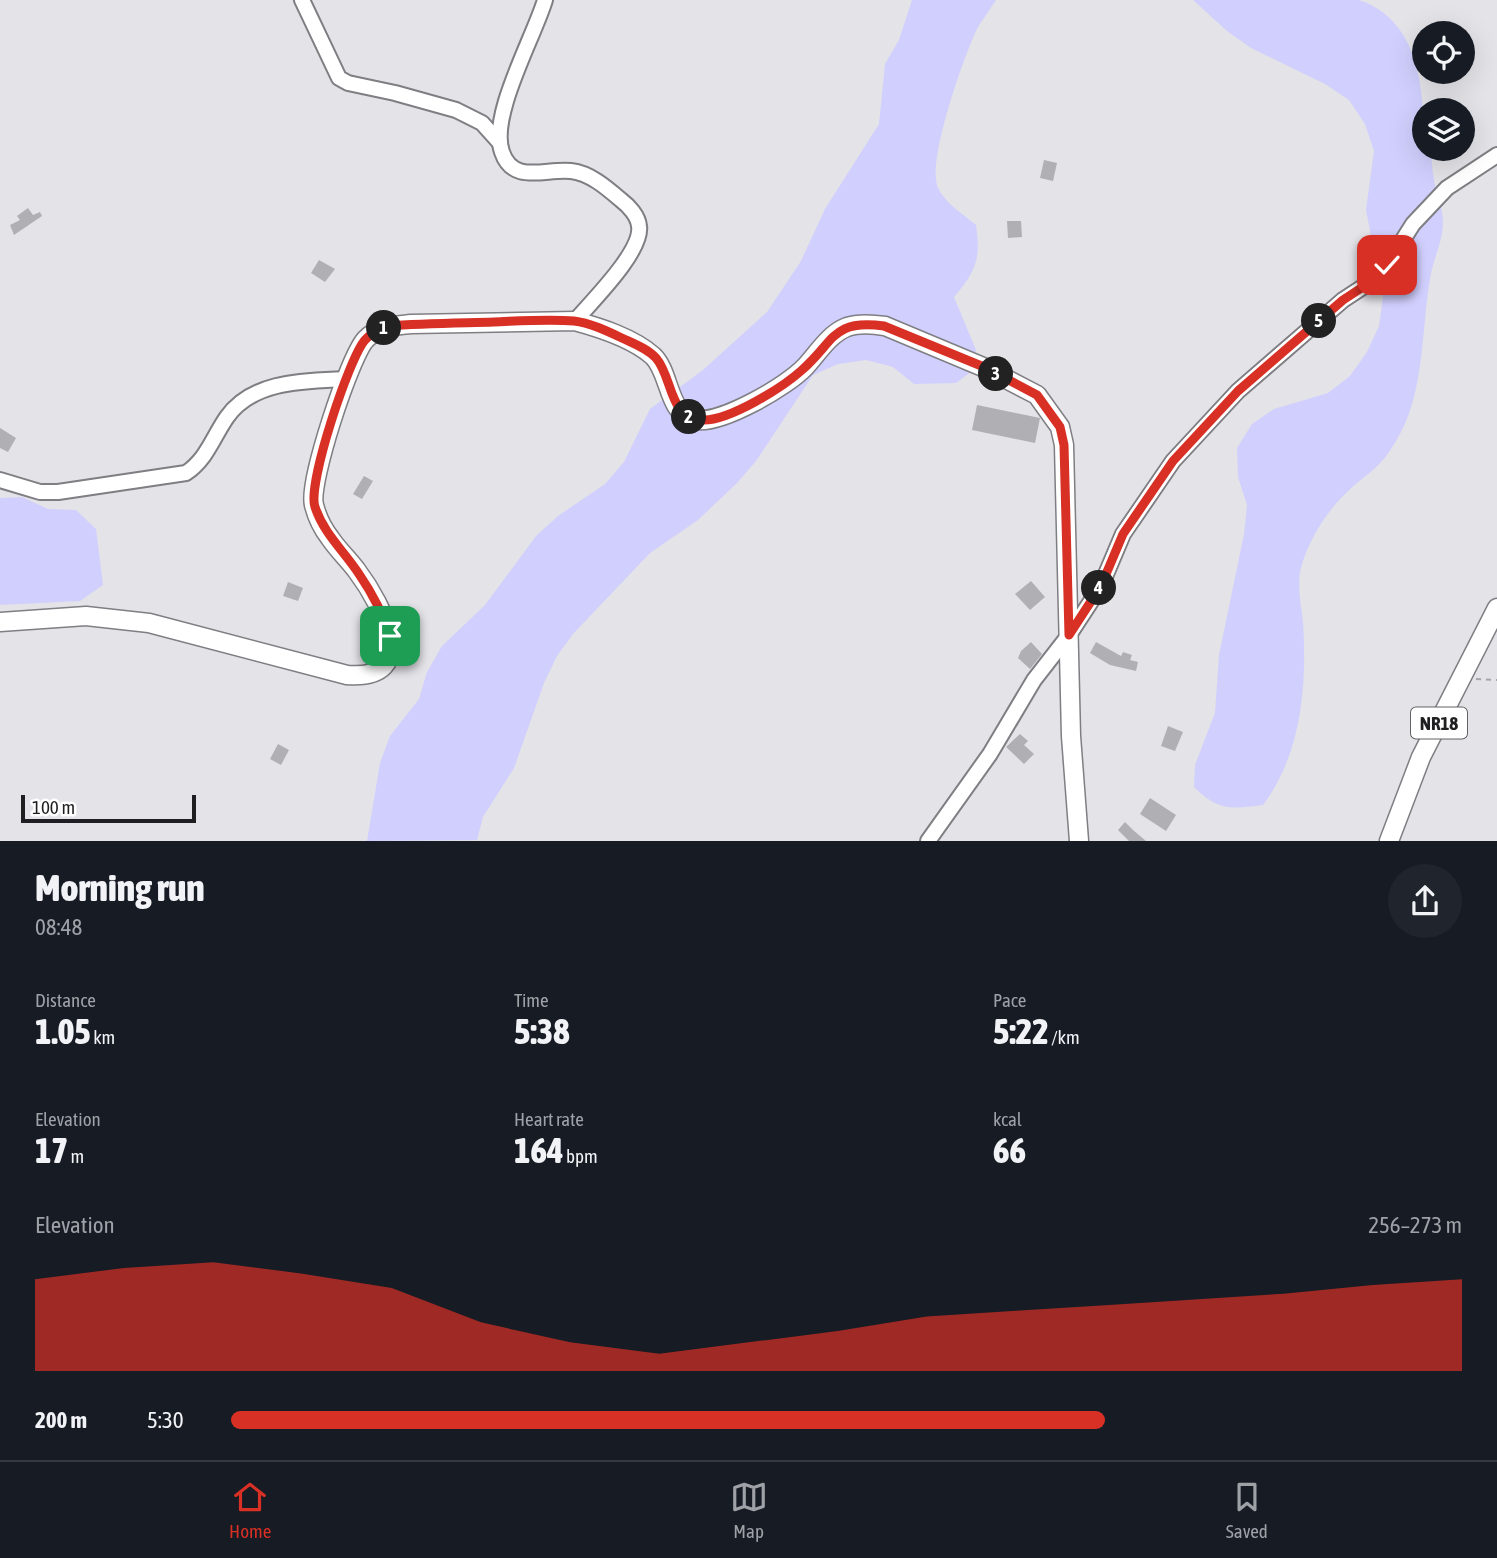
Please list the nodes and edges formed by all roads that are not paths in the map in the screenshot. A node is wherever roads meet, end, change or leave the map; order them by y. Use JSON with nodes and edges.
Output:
{"nodes":[{"id":1,"x":302,"y":0,"type":"edge"},
{"id":2,"x":545,"y":0,"type":"edge"},
{"id":3,"x":500,"y":142,"type":"junction"},
{"id":4,"x":1497,"y":155,"type":"edge"},
{"id":5,"x":575,"y":321,"type":"junction"},
{"id":6,"x":346,"y":379,"type":"junction"},
{"id":7,"x":0,"y":480,"type":"edge"},
{"id":8,"x":1497,"y":608,"type":"edge"},
{"id":9,"x":0,"y":622,"type":"edge"},
{"id":10,"x":1069,"y":635,"type":"junction"},
{"id":11,"x":928,"y":841,"type":"edge"},
{"id":12,"x":1079,"y":841,"type":"edge"},
{"id":13,"x":1389,"y":841,"type":"edge"}],
"edges":[{"from":1,"to":3,"type":"street"},
{"from":2,"to":3,"type":"street"},
{"from":3,"to":5,"type":"street"},
{"from":4,"to":10,"type":"street"},
{"from":5,"to":6,"type":"main road"},
{"from":5,"to":10,"type":"main road"},
{"from":6,"to":7,"type":"street"},
{"from":6,"to":9,"type":"main road"},
{"from":8,"to":13,"type":"main road","number":"NR18"},
{"from":10,"to":11,"type":"street"},
{"from":10,"to":12,"type":"main road"}]}
